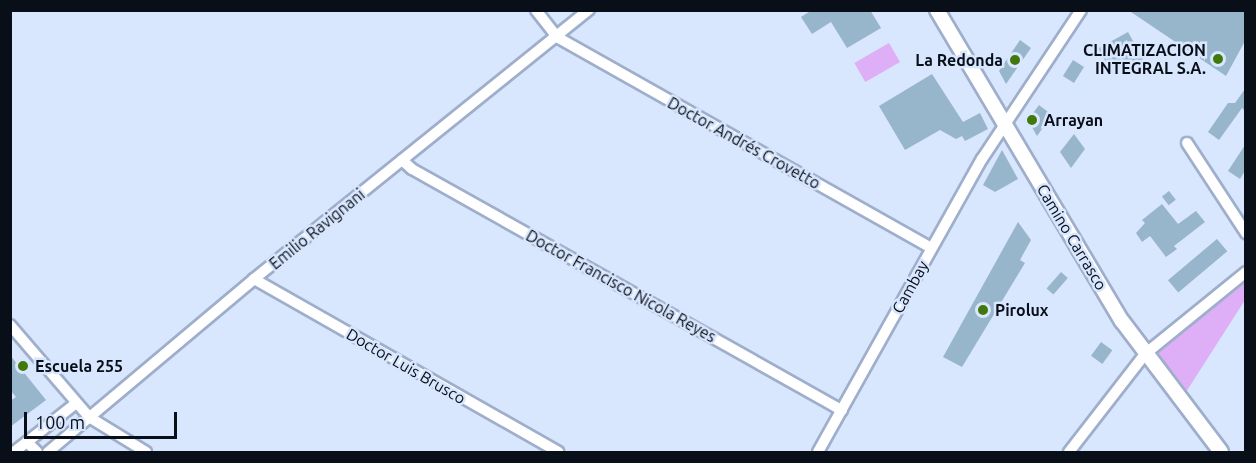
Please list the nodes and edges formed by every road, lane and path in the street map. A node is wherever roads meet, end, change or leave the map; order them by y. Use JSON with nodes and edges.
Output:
{"nodes":[{"id":1,"x":536,"y":10,"type":"edge"},
{"id":2,"x":589,"y":10,"type":"edge"},
{"id":3,"x":937,"y":10,"type":"edge"},
{"id":4,"x":1081,"y":10,"type":"edge"},
{"id":5,"x":557,"y":37,"type":"junction"},
{"id":6,"x":1005,"y":124,"type":"junction"},
{"id":7,"x":1187,"y":143,"type":"dead end"},
{"id":8,"x":402,"y":160,"type":"junction"},
{"id":9,"x":1245,"y":233,"type":"edge"},
{"id":10,"x":931,"y":248,"type":"junction"},
{"id":11,"x":1245,"y":272,"type":"edge"},
{"id":12,"x":254,"y":279,"type":"junction"},
{"id":13,"x":10,"y":325,"type":"edge"},
{"id":14,"x":1145,"y":354,"type":"junction"},
{"id":15,"x":75,"y":404,"type":"junction"},
{"id":16,"x":842,"y":410,"type":"junction"},
{"id":17,"x":89,"y":417,"type":"junction"},
{"id":18,"x":27,"y":442,"type":"junction"},
{"id":19,"x":14,"y":453,"type":"edge"},
{"id":20,"x":38,"y":453,"type":"edge"},
{"id":21,"x":48,"y":453,"type":"edge"},
{"id":22,"x":146,"y":453,"type":"edge"},
{"id":23,"x":558,"y":453,"type":"edge"},
{"id":24,"x":818,"y":453,"type":"edge"},
{"id":25,"x":1069,"y":453,"type":"edge"},
{"id":26,"x":1221,"y":453,"type":"edge"}],
"edges":[{"from":1,"to":5,"type":"street"},
{"from":2,"to":5,"type":"street","name":"Emilio Ravignani"},
{"from":3,"to":6,"type":"main road","name":"Camino Carrasco"},
{"from":4,"to":6,"type":"street","name":"Cambay"},
{"from":5,"to":8,"type":"street","name":"Emilio Ravignani"},
{"from":5,"to":10,"type":"street","name":"Doctor Andrés Crovetto"},
{"from":6,"to":10,"type":"street","name":"Cambay"},
{"from":6,"to":14,"type":"main road","name":"Camino Carrasco"},
{"from":7,"to":9,"type":"street"},
{"from":8,"to":12,"type":"street","name":"Emilio Ravignani"},
{"from":8,"to":16,"type":"street","name":"Doctor Francisco Nicola Reyes"},
{"from":10,"to":16,"type":"street","name":"Cambay"},
{"from":11,"to":14,"type":"street"},
{"from":12,"to":17,"type":"street","name":"Emilio Ravignani"},
{"from":12,"to":23,"type":"street","name":"Doctor Luis Brusco"},
{"from":13,"to":15,"type":"street"},
{"from":14,"to":25,"type":"street"},
{"from":14,"to":26,"type":"main road","name":"Camino Carrasco"},
{"from":15,"to":17,"type":"street"},
{"from":15,"to":18,"type":"street"},
{"from":16,"to":24,"type":"street","name":"Cambay"},
{"from":17,"to":21,"type":"street","name":"Emilio Ravignani"},
{"from":17,"to":22,"type":"street"},
{"from":18,"to":19,"type":"street"},
{"from":18,"to":20,"type":"street"}]}
